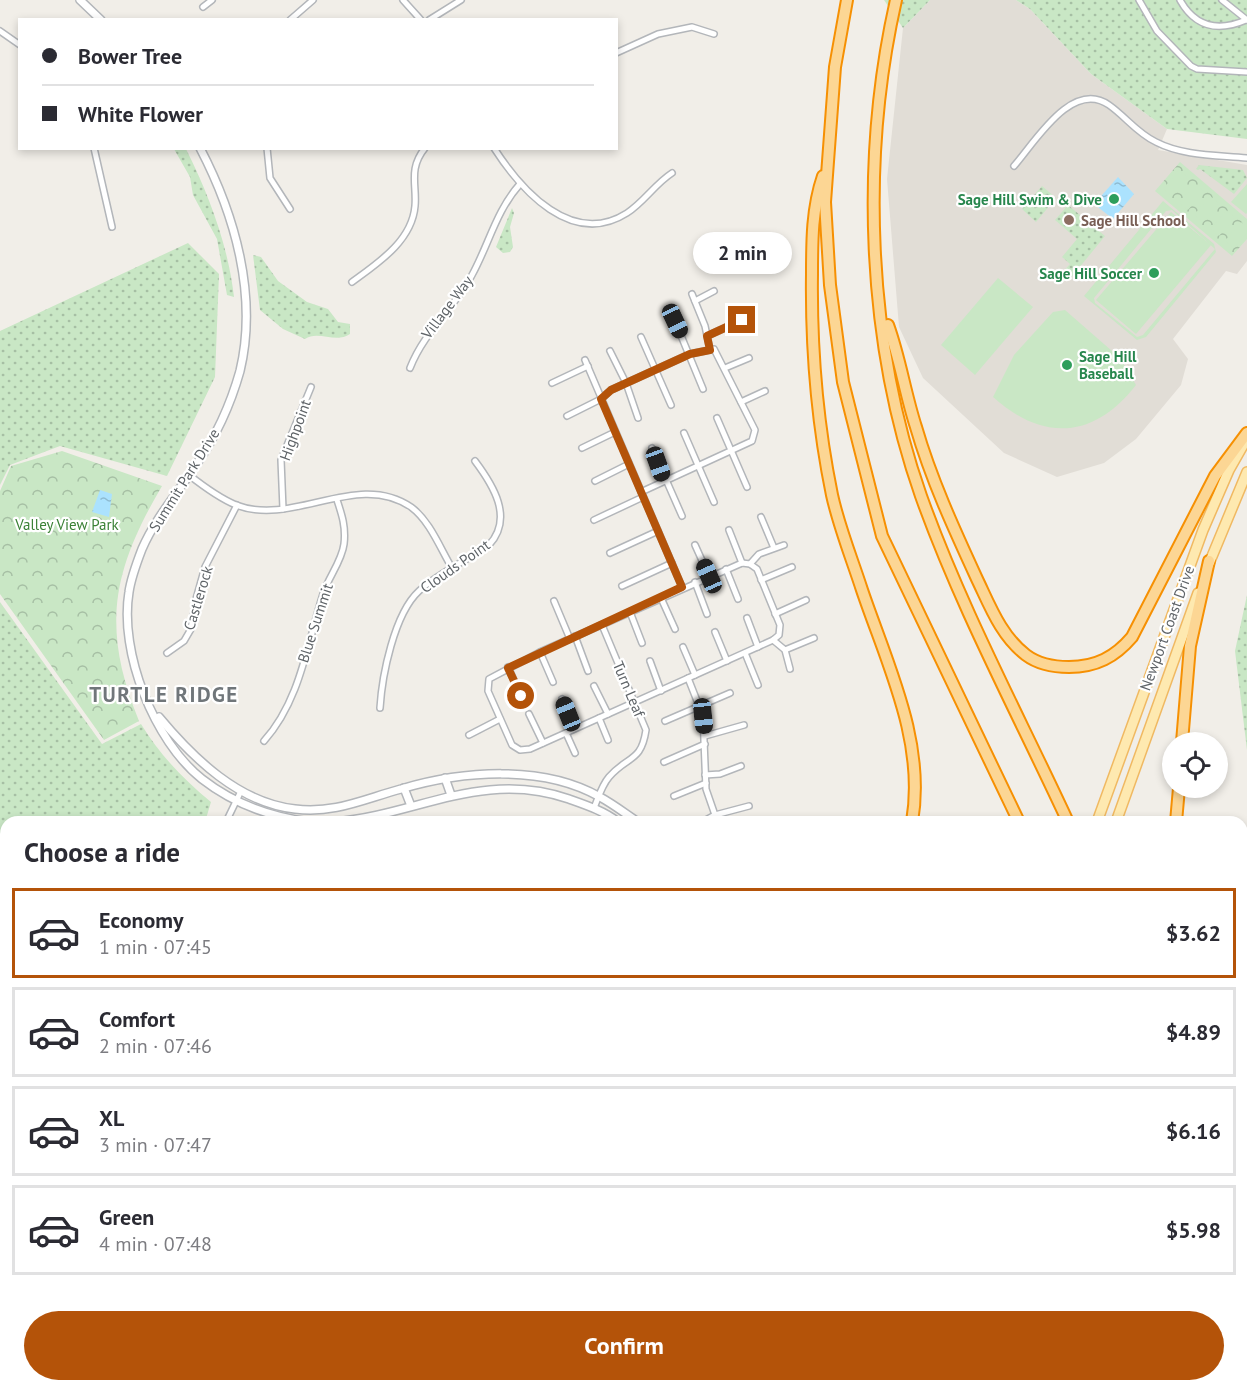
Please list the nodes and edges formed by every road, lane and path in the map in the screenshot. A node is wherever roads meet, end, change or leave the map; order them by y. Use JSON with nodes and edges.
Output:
{"nodes":[{"id":1,"x":212,"y":0,"type":"edge"},
{"id":2,"x":313,"y":0,"type":"edge"},
{"id":3,"x":403,"y":0,"type":"edge"},
{"id":4,"x":460,"y":0,"type":"edge"},
{"id":5,"x":847,"y":0,"type":"edge"},
{"id":6,"x":896,"y":0,"type":"edge"},
{"id":7,"x":1139,"y":0,"type":"edge"},
{"id":8,"x":1180,"y":0,"type":"edge"},
{"id":9,"x":1222,"y":0,"type":"edge"},
{"id":10,"x":80,"y":1,"type":"edge"},
{"id":11,"x":203,"y":7,"type":"dead end"},
{"id":12,"x":99,"y":18,"type":"edge"},
{"id":13,"x":292,"y":18,"type":"edge"},
{"id":14,"x":419,"y":18,"type":"edge"},
{"id":15,"x":432,"y":18,"type":"edge"},
{"id":16,"x":1247,"y":20,"type":"edge"},
{"id":17,"x":0,"y":31,"type":"edge"},
{"id":18,"x":714,"y":34,"type":"dead end"},
{"id":19,"x":18,"y":44,"type":"edge"},
{"id":20,"x":618,"y":52,"type":"edge"},
{"id":21,"x":1247,"y":72,"type":"edge"},
{"id":22,"x":94,"y":150,"type":"edge"},
{"id":23,"x":201,"y":150,"type":"edge"},
{"id":24,"x":267,"y":150,"type":"edge"},
{"id":25,"x":423,"y":150,"type":"edge"},
{"id":26,"x":495,"y":150,"type":"edge"},
{"id":27,"x":1247,"y":158,"type":"edge"},
{"id":28,"x":828,"y":164,"type":"junction"},
{"id":29,"x":1014,"y":166,"type":"dead end"},
{"id":30,"x":672,"y":173,"type":"dead end"},
{"id":31,"x":520,"y":184,"type":"junction"},
{"id":32,"x":290,"y":209,"type":"dead end"},
{"id":33,"x":112,"y":227,"type":"dead end"},
{"id":34,"x":352,"y":282,"type":"dead end"},
{"id":35,"x":714,"y":291,"type":"dead end"},
{"id":36,"x":692,"y":294,"type":"dead end"},
{"id":37,"x":695,"y":301,"type":"junction"},
{"id":38,"x":880,"y":307,"type":"junction"},
{"id":39,"x":742,"y":320,"type":"dead end"},
{"id":40,"x":675,"y":321,"type":"dead end"},
{"id":41,"x":707,"y":336,"type":"junction"},
{"id":42,"x":641,"y":337,"type":"dead end"},
{"id":43,"x":712,"y":349,"type":"junction"},
{"id":44,"x":610,"y":351,"type":"dead end"},
{"id":45,"x":690,"y":354,"type":"junction"},
{"id":46,"x":749,"y":358,"type":"dead end"},
{"id":47,"x":410,"y":368,"type":"dead end"},
{"id":48,"x":725,"y":368,"type":"junction"},
{"id":49,"x":657,"y":370,"type":"junction"},
{"id":50,"x":626,"y":383,"type":"junction"},
{"id":51,"x":552,"y":384,"type":"dead end"},
{"id":52,"x":311,"y":387,"type":"dead end"},
{"id":53,"x":704,"y":389,"type":"dead end"},
{"id":54,"x":765,"y":391,"type":"dead end"},
{"id":55,"x":601,"y":399,"type":"junction"},
{"id":56,"x":741,"y":402,"type":"junction"},
{"id":57,"x":671,"y":405,"type":"dead end"},
{"id":58,"x":567,"y":416,"type":"dead end"},
{"id":59,"x":638,"y":418,"type":"dead end"},
{"id":60,"x":717,"y":418,"type":"dead end"},
{"id":61,"x":615,"y":432,"type":"junction"},
{"id":62,"x":684,"y":433,"type":"dead end"},
{"id":63,"x":1247,"y":433,"type":"edge"},
{"id":64,"x":1247,"y":439,"type":"edge"},
{"id":65,"x":582,"y":448,"type":"dead end"},
{"id":66,"x":652,"y":448,"type":"dead end"},
{"id":67,"x":732,"y":452,"type":"junction"},
{"id":68,"x":475,"y":461,"type":"dead end"},
{"id":69,"x":629,"y":464,"type":"junction"},
{"id":70,"x":699,"y":466,"type":"junction"},
{"id":71,"x":1247,"y":472,"type":"edge"},
{"id":72,"x":189,"y":475,"type":"junction"},
{"id":73,"x":596,"y":481,"type":"dead end"},
{"id":74,"x":664,"y":481,"type":"junction"},
{"id":75,"x":747,"y":487,"type":"dead end"},
{"id":76,"x":642,"y":494,"type":"junction"},
{"id":77,"x":337,"y":500,"type":"junction"},
{"id":78,"x":714,"y":501,"type":"dead end"},
{"id":79,"x":237,"y":506,"type":"junction"},
{"id":80,"x":284,"y":509,"type":"junction"},
{"id":81,"x":682,"y":516,"type":"dead end"},
{"id":82,"x":761,"y":517,"type":"dead end"},
{"id":83,"x":594,"y":520,"type":"dead end"},
{"id":84,"x":658,"y":531,"type":"junction"},
{"id":85,"x":729,"y":531,"type":"dead end"},
{"id":86,"x":784,"y":544,"type":"dead end"},
{"id":87,"x":695,"y":545,"type":"dead end"},
{"id":88,"x":774,"y":548,"type":"junction"},
{"id":89,"x":610,"y":553,"type":"dead end"},
{"id":90,"x":1209,"y":561,"type":"junction"},
{"id":91,"x":742,"y":562,"type":"junction"},
{"id":92,"x":672,"y":563,"type":"junction"},
{"id":93,"x":750,"y":564,"type":"junction"},
{"id":94,"x":792,"y":567,"type":"dead end"},
{"id":95,"x":452,"y":568,"type":"junction"},
{"id":96,"x":726,"y":569,"type":"junction"},
{"id":97,"x":709,"y":576,"type":"junction"},
{"id":98,"x":761,"y":580,"type":"junction"},
{"id":99,"x":695,"y":582,"type":"junction"},
{"id":100,"x":622,"y":586,"type":"dead end"},
{"id":101,"x":682,"y":587,"type":"junction"},
{"id":102,"x":661,"y":598,"type":"junction"},
{"id":103,"x":738,"y":599,"type":"dead end"},
{"id":104,"x":807,"y":600,"type":"dead end"},
{"id":105,"x":554,"y":601,"type":"dead end"},
{"id":106,"x":630,"y":612,"type":"junction"},
{"id":107,"x":707,"y":614,"type":"dead end"},
{"id":108,"x":775,"y":614,"type":"junction"},
{"id":109,"x":747,"y":618,"type":"dead end"},
{"id":110,"x":602,"y":625,"type":"junction"},
{"id":111,"x":675,"y":629,"type":"dead end"},
{"id":112,"x":715,"y":632,"type":"dead end"},
{"id":113,"x":572,"y":638,"type":"junction"},
{"id":114,"x":814,"y":638,"type":"dead end"},
{"id":115,"x":773,"y":640,"type":"junction"},
{"id":116,"x":642,"y":643,"type":"dead end"},
{"id":117,"x":682,"y":647,"type":"dead end"},
{"id":118,"x":759,"y":647,"type":"junction"},
{"id":119,"x":785,"y":650,"type":"junction"},
{"id":120,"x":540,"y":652,"type":"junction"},
{"id":121,"x":167,"y":653,"type":"dead end"},
{"id":122,"x":745,"y":653,"type":"junction"},
{"id":123,"x":650,"y":661,"type":"dead end"},
{"id":124,"x":727,"y":661,"type":"junction"},
{"id":125,"x":508,"y":668,"type":"junction"},
{"id":126,"x":790,"y":669,"type":"dead end"},
{"id":127,"x":588,"y":671,"type":"dead end"},
{"id":128,"x":695,"y":675,"type":"junction"},
{"id":129,"x":688,"y":678,"type":"junction"},
{"id":130,"x":554,"y":682,"type":"dead end"},
{"id":131,"x":758,"y":685,"type":"dead end"},
{"id":132,"x":594,"y":686,"type":"dead end"},
{"id":133,"x":661,"y":691,"type":"junction"},
{"id":134,"x":730,"y":693,"type":"dead end"},
{"id":135,"x":521,"y":696,"type":"dead end"},
{"id":136,"x":562,"y":699,"type":"dead end"},
{"id":137,"x":635,"y":703,"type":"junction"},
{"id":138,"x":699,"y":706,"type":"junction"},
{"id":139,"x":151,"y":708,"type":"junction"},
{"id":140,"x":380,"y":708,"type":"dead end"},
{"id":141,"x":529,"y":714,"type":"dead end"},
{"id":142,"x":608,"y":714,"type":"junction"},
{"id":143,"x":598,"y":718,"type":"junction"},
{"id":144,"x":500,"y":719,"type":"junction"},
{"id":145,"x":665,"y":721,"type":"dead end"},
{"id":146,"x":744,"y":725,"type":"dead end"},
{"id":147,"x":574,"y":729,"type":"junction"},
{"id":148,"x":1183,"y":732,"type":"edge"},
{"id":149,"x":566,"y":733,"type":"junction"},
{"id":150,"x":469,"y":735,"type":"dead end"},
{"id":151,"x":705,"y":736,"type":"junction"},
{"id":152,"x":608,"y":740,"type":"dead end"},
{"id":153,"x":264,"y":741,"type":"dead end"},
{"id":154,"x":543,"y":743,"type":"junction"},
{"id":155,"x":705,"y":744,"type":"junction"},
{"id":156,"x":575,"y":753,"type":"dead end"},
{"id":157,"x":664,"y":762,"type":"dead end"},
{"id":158,"x":741,"y":766,"type":"dead end"},
{"id":159,"x":705,"y":775,"type":"junction"},
{"id":160,"x":445,"y":778,"type":"junction"},
{"id":161,"x":706,"y":783,"type":"junction"},
{"id":162,"x":404,"y":788,"type":"junction"},
{"id":163,"x":241,"y":791,"type":"junction"},
{"id":164,"x":451,"y":795,"type":"junction"},
{"id":165,"x":599,"y":796,"type":"junction"},
{"id":166,"x":674,"y":796,"type":"dead end"},
{"id":167,"x":1178,"y":798,"type":"edge"},
{"id":168,"x":236,"y":800,"type":"junction"},
{"id":169,"x":411,"y":806,"type":"junction"},
{"id":170,"x":749,"y":806,"type":"dead end"},
{"id":171,"x":594,"y":808,"type":"junction"},
{"id":172,"x":715,"y":815,"type":"joint"},
{"id":173,"x":229,"y":816,"type":"edge"},
{"id":174,"x":281,"y":816,"type":"edge"},
{"id":175,"x":373,"y":816,"type":"edge"},
{"id":176,"x":608,"y":816,"type":"edge"},
{"id":177,"x":629,"y":816,"type":"edge"},
{"id":178,"x":912,"y":816,"type":"edge"},
{"id":179,"x":1016,"y":816,"type":"edge"},
{"id":180,"x":1065,"y":816,"type":"edge"},
{"id":181,"x":1099,"y":816,"type":"edge"},
{"id":182,"x":1118,"y":816,"type":"edge"},
{"id":183,"x":1177,"y":816,"type":"edge"}],
"edges":[{"from":1,"to":11,"type":"street"},
{"from":2,"to":13,"type":"street"},
{"from":3,"to":14,"type":"street"},
{"from":4,"to":15,"type":"street"},
{"from":5,"to":28,"type":"highway"},
{"from":6,"to":38,"type":"highway"},
{"from":7,"to":21,"type":"street"},
{"from":8,"to":16,"type":"street"},
{"from":9,"to":16,"type":"street"},
{"from":10,"to":12,"type":"street"},
{"from":17,"to":19,"type":"street"},
{"from":18,"to":20,"type":"street"},
{"from":22,"to":33,"type":"street"},
{"from":23,"to":72,"type":"street","name":"Summit Park Drive"},
{"from":24,"to":32,"type":"street"},
{"from":25,"to":34,"type":"street"},
{"from":26,"to":31,"type":"street"},
{"from":27,"to":29,"type":"street"},
{"from":28,"to":178,"type":"highway"},
{"from":28,"to":179,"type":"highway"},
{"from":30,"to":31,"type":"street"},
{"from":31,"to":47,"type":"street","name":"Village Way"},
{"from":35,"to":37,"type":"street"},
{"from":36,"to":37,"type":"street"},
{"from":37,"to":41,"type":"street"},
{"from":38,"to":63,"type":"highway"},
{"from":38,"to":180,"type":"highway"},
{"from":39,"to":41,"type":"street"},
{"from":40,"to":45,"type":"street"},
{"from":41,"to":43,"type":"street"},
{"from":42,"to":49,"type":"street"},
{"from":43,"to":45,"type":"street"},
{"from":43,"to":48,"type":"street"},
{"from":44,"to":50,"type":"street"},
{"from":45,"to":49,"type":"street"},
{"from":45,"to":53,"type":"street"},
{"from":46,"to":48,"type":"street"},
{"from":48,"to":56,"type":"street"},
{"from":49,"to":50,"type":"street"},
{"from":49,"to":57,"type":"street"},
{"from":50,"to":55,"type":"street"},
{"from":50,"to":59,"type":"street"},
{"from":51,"to":55,"type":"street"},
{"from":52,"to":80,"type":"street","name":"Highpoint"},
{"from":54,"to":56,"type":"street"},
{"from":55,"to":58,"type":"street"},
{"from":55,"to":61,"type":"street"},
{"from":56,"to":67,"type":"street"},
{"from":60,"to":67,"type":"street"},
{"from":61,"to":65,"type":"street"},
{"from":61,"to":69,"type":"street"},
{"from":62,"to":70,"type":"street"},
{"from":64,"to":181,"type":"main road","name":"Newport Coast Drive"},
{"from":66,"to":74,"type":"street"},
{"from":67,"to":70,"type":"street"},
{"from":67,"to":75,"type":"street"},
{"from":68,"to":95,"type":"street","name":"Clouds Point"},
{"from":69,"to":73,"type":"street"},
{"from":69,"to":76,"type":"street"},
{"from":70,"to":74,"type":"street"},
{"from":70,"to":78,"type":"street"},
{"from":71,"to":90,"type":"main road","name":"Newport Coast Drive"},
{"from":72,"to":79,"type":"street"},
{"from":72,"to":139,"type":"street","name":"Summit Park Drive"},
{"from":74,"to":76,"type":"street"},
{"from":74,"to":81,"type":"street"},
{"from":76,"to":83,"type":"street"},
{"from":76,"to":84,"type":"street"},
{"from":77,"to":80,"type":"street"},
{"from":77,"to":95,"type":"street"},
{"from":77,"to":153,"type":"street","name":"Blue Summit"},
{"from":79,"to":80,"type":"street"},
{"from":79,"to":121,"type":"street","name":"Castlerock"},
{"from":82,"to":88,"type":"street"},
{"from":84,"to":89,"type":"street"},
{"from":84,"to":92,"type":"street"},
{"from":85,"to":91,"type":"street"},
{"from":86,"to":88,"type":"street"},
{"from":87,"to":97,"type":"street"},
{"from":88,"to":93,"type":"street"},
{"from":90,"to":148,"type":"highway"},
{"from":90,"to":182,"type":"main road","name":"Newport Coast Drive"},
{"from":91,"to":93,"type":"street"},
{"from":91,"to":96,"type":"street"},
{"from":92,"to":100,"type":"street"},
{"from":92,"to":101,"type":"street"},
{"from":93,"to":98,"type":"street"},
{"from":94,"to":98,"type":"street"},
{"from":95,"to":140,"type":"street","name":"Clouds Point"},
{"from":96,"to":97,"type":"street"},
{"from":96,"to":103,"type":"street"},
{"from":97,"to":99,"type":"street"},
{"from":98,"to":108,"type":"street"},
{"from":99,"to":101,"type":"street"},
{"from":99,"to":107,"type":"street"},
{"from":101,"to":102,"type":"street"},
{"from":102,"to":106,"type":"street"},
{"from":102,"to":111,"type":"street"},
{"from":104,"to":108,"type":"street"},
{"from":105,"to":113,"type":"street"},
{"from":106,"to":110,"type":"street"},
{"from":106,"to":116,"type":"street"},
{"from":108,"to":115,"type":"street"},
{"from":109,"to":118,"type":"street"},
{"from":110,"to":113,"type":"street"},
{"from":110,"to":137,"type":"street","name":"Turn Leaf"},
{"from":112,"to":124,"type":"street"},
{"from":113,"to":120,"type":"street"},
{"from":113,"to":127,"type":"street"},
{"from":114,"to":119,"type":"street"},
{"from":115,"to":118,"type":"street"},
{"from":115,"to":119,"type":"street"},
{"from":117,"to":128,"type":"street"},
{"from":118,"to":122,"type":"street"},
{"from":119,"to":126,"type":"street"},
{"from":120,"to":125,"type":"street"},
{"from":120,"to":130,"type":"street"},
{"from":122,"to":124,"type":"street"},
{"from":122,"to":131,"type":"street"},
{"from":123,"to":133,"type":"street"},
{"from":124,"to":128,"type":"street"},
{"from":125,"to":135,"type":"street"},
{"from":125,"to":144,"type":"street"},
{"from":128,"to":129,"type":"street"},
{"from":129,"to":133,"type":"street"},
{"from":129,"to":138,"type":"street"},
{"from":132,"to":142,"type":"street"},
{"from":133,"to":137,"type":"street"},
{"from":134,"to":138,"type":"street"},
{"from":136,"to":147,"type":"street"},
{"from":137,"to":142,"type":"street"},
{"from":137,"to":165,"type":"street","name":"Turn Leaf"},
{"from":138,"to":145,"type":"street"},
{"from":138,"to":151,"type":"street"},
{"from":139,"to":163,"type":"street","name":"Summit Park Drive"},
{"from":139,"to":168,"type":"street","name":"Summit Park Drive"},
{"from":141,"to":154,"type":"street"},
{"from":142,"to":143,"type":"street"},
{"from":143,"to":147,"type":"street"},
{"from":143,"to":152,"type":"street"},
{"from":144,"to":150,"type":"street"},
{"from":144,"to":154,"type":"street"},
{"from":146,"to":151,"type":"street"},
{"from":147,"to":149,"type":"street"},
{"from":149,"to":154,"type":"street"},
{"from":149,"to":156,"type":"street"},
{"from":151,"to":155,"type":"street"},
{"from":155,"to":157,"type":"street"},
{"from":155,"to":159,"type":"street"},
{"from":158,"to":159,"type":"street"},
{"from":159,"to":161,"type":"street"},
{"from":160,"to":162,"type":"street","name":"Summit Park Drive"},
{"from":160,"to":164,"type":"street"},
{"from":160,"to":165,"type":"street","name":"Summit Park Drive"},
{"from":161,"to":166,"type":"street"},
{"from":161,"to":172,"type":"street"},
{"from":162,"to":163,"type":"street","name":"Summit Park Drive"},
{"from":162,"to":169,"type":"street"},
{"from":163,"to":168,"type":"street"},
{"from":164,"to":169,"type":"street"},
{"from":164,"to":171,"type":"street"},
{"from":165,"to":171,"type":"street","name":"Turn Leaf"},
{"from":165,"to":177,"type":"street","name":"Summit Park Drive"},
{"from":167,"to":183,"type":"highway"},
{"from":168,"to":173,"type":"street"},
{"from":168,"to":174,"type":"street","name":"Summit Park Drive"},
{"from":169,"to":175,"type":"street"},
{"from":170,"to":172,"type":"street"},
{"from":171,"to":176,"type":"street"}]}
